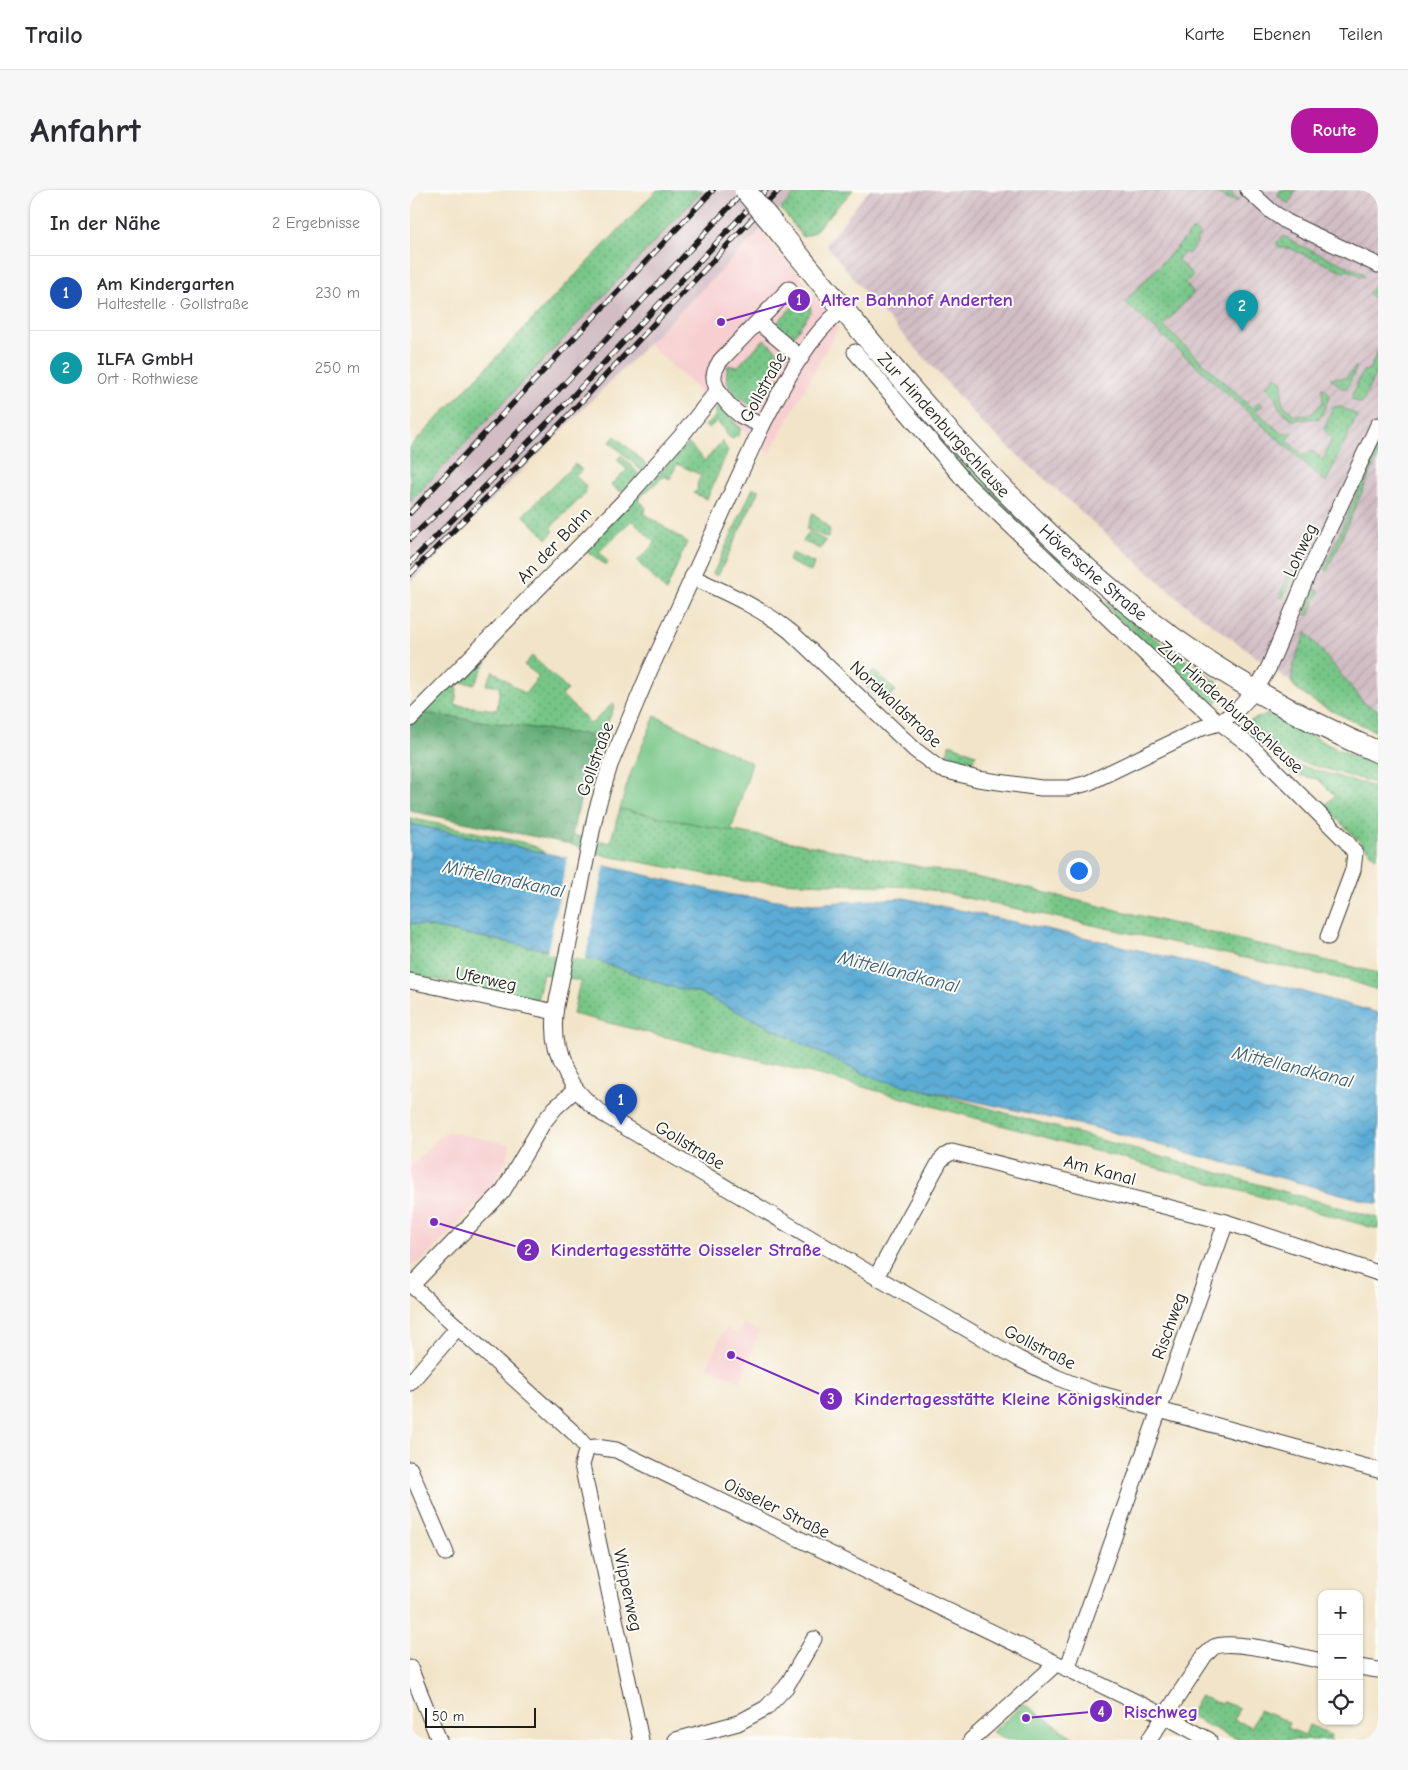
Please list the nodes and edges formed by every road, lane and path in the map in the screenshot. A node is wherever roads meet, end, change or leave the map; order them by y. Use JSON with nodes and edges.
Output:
{"nodes":[{"id":1,"x":745,"y":190,"type":"edge"},
{"id":2,"x":1248,"y":190,"type":"edge"},
{"id":3,"x":1378,"y":265,"type":"edge"},
{"id":4,"x":789,"y":289,"type":"dead end"},
{"id":5,"x":842,"y":308,"type":"junction"},
{"id":6,"x":758,"y":322,"type":"junction"},
{"id":7,"x":854,"y":352,"type":"dead end"},
{"id":8,"x":800,"y":358,"type":"junction"},
{"id":9,"x":718,"y":390,"type":"junction"},
{"id":10,"x":1378,"y":425,"type":"edge"},
{"id":11,"x":762,"y":426,"type":"junction"},
{"id":12,"x":692,"y":577,"type":"junction"},
{"id":13,"x":1255,"y":691,"type":"junction"},
{"id":14,"x":410,"y":719,"type":"edge"},
{"id":15,"x":1218,"y":723,"type":"junction"},
{"id":16,"x":1378,"y":752,"type":"edge"},
{"id":17,"x":1328,"y":937,"type":"dead end"},
{"id":18,"x":410,"y":982,"type":"edge"},
{"id":19,"x":555,"y":1012,"type":"junction"},
{"id":20,"x":575,"y":1090,"type":"junction"},
{"id":21,"x":1226,"y":1222,"type":"junction"},
{"id":22,"x":1378,"y":1272,"type":"edge"},
{"id":23,"x":876,"y":1278,"type":"junction"},
{"id":24,"x":411,"y":1285,"type":"edge"},
{"id":25,"x":458,"y":1327,"type":"junction"},
{"id":26,"x":410,"y":1383,"type":"edge"},
{"id":27,"x":1159,"y":1411,"type":"junction"},
{"id":28,"x":587,"y":1448,"type":"junction"},
{"id":29,"x":410,"y":1469,"type":"edge"},
{"id":30,"x":1378,"y":1470,"type":"edge"},
{"id":31,"x":446,"y":1553,"type":"dead end"},
{"id":32,"x":814,"y":1639,"type":"dead end"},
{"id":33,"x":1318,"y":1660,"type":"edge"},
{"id":34,"x":1062,"y":1666,"type":"junction"},
{"id":35,"x":410,"y":1668,"type":"edge"},
{"id":36,"x":1363,"y":1668,"type":"edge"},
{"id":37,"x":1378,"y":1670,"type":"edge"},
{"id":38,"x":1165,"y":1716,"type":"junction"},
{"id":39,"x":439,"y":1740,"type":"edge"},
{"id":40,"x":641,"y":1740,"type":"edge"},
{"id":41,"x":676,"y":1740,"type":"edge"},
{"id":42,"x":971,"y":1740,"type":"edge"},
{"id":43,"x":1149,"y":1740,"type":"edge"},
{"id":44,"x":1209,"y":1740,"type":"edge"}],
"edges":[{"from":1,"to":5,"type":"main road","name":"Höversche Straße","bridge":true},
{"from":2,"to":3,"type":"street"},
{"from":4,"to":6,"type":"street"},
{"from":5,"to":8,"type":"street","name":"Gollstraße"},
{"from":5,"to":13,"type":"main road","name":"Höversche Straße"},
{"from":6,"to":8,"type":"street"},
{"from":6,"to":9,"type":"street"},
{"from":7,"to":15,"type":"street","name":"Zur Hindenburgschleuse"},
{"from":8,"to":11,"type":"street","name":"Gollstraße"},
{"from":9,"to":11,"type":"street"},
{"from":9,"to":14,"type":"street","name":"An der Bahn"},
{"from":10,"to":13,"type":"street","name":"Lohweg"},
{"from":11,"to":12,"type":"street","name":"Gollstraße"},
{"from":12,"to":15,"type":"street","name":"Nordwaldstraße"},
{"from":12,"to":19,"type":"street","name":"Gollstraße"},
{"from":13,"to":15,"type":"street","name":"Nordwaldstraße"},
{"from":13,"to":16,"type":"main road","name":"Höversche Straße"},
{"from":15,"to":17,"type":"street","name":"Zur Hindenburgschleuse"},
{"from":18,"to":19,"type":"street","name":"Uferweg"},
{"from":19,"to":20,"type":"street","name":"Gollstraße"},
{"from":20,"to":23,"type":"street","name":"Gollstraße"},
{"from":20,"to":24,"type":"street"},
{"from":21,"to":22,"type":"street","name":"Am Kanal"},
{"from":21,"to":23,"type":"street","name":"Am Kanal"},
{"from":21,"to":27,"type":"street","name":"Rischweg"},
{"from":23,"to":27,"type":"street","name":"Gollstraße"},
{"from":24,"to":25,"type":"street"},
{"from":25,"to":26,"type":"street"},
{"from":25,"to":28,"type":"street"},
{"from":27,"to":30,"type":"street","name":"Gollstraße"},
{"from":27,"to":34,"type":"street","name":"Rischweg"},
{"from":28,"to":34,"type":"street","name":"Oisseler Straße"},
{"from":28,"to":40,"type":"street","name":"Wipperweg"},
{"from":29,"to":31,"type":"street"},
{"from":32,"to":41,"type":"street"},
{"from":33,"to":38,"type":"street"},
{"from":34,"to":38,"type":"street","name":"Oisseler Straße"},
{"from":34,"to":42,"type":"street","name":"Rischweg"},
{"from":35,"to":39,"type":"street"},
{"from":36,"to":37,"type":"street"},
{"from":38,"to":43,"type":"street"},
{"from":38,"to":44,"type":"street","name":"Oisseler Straße"}]}
